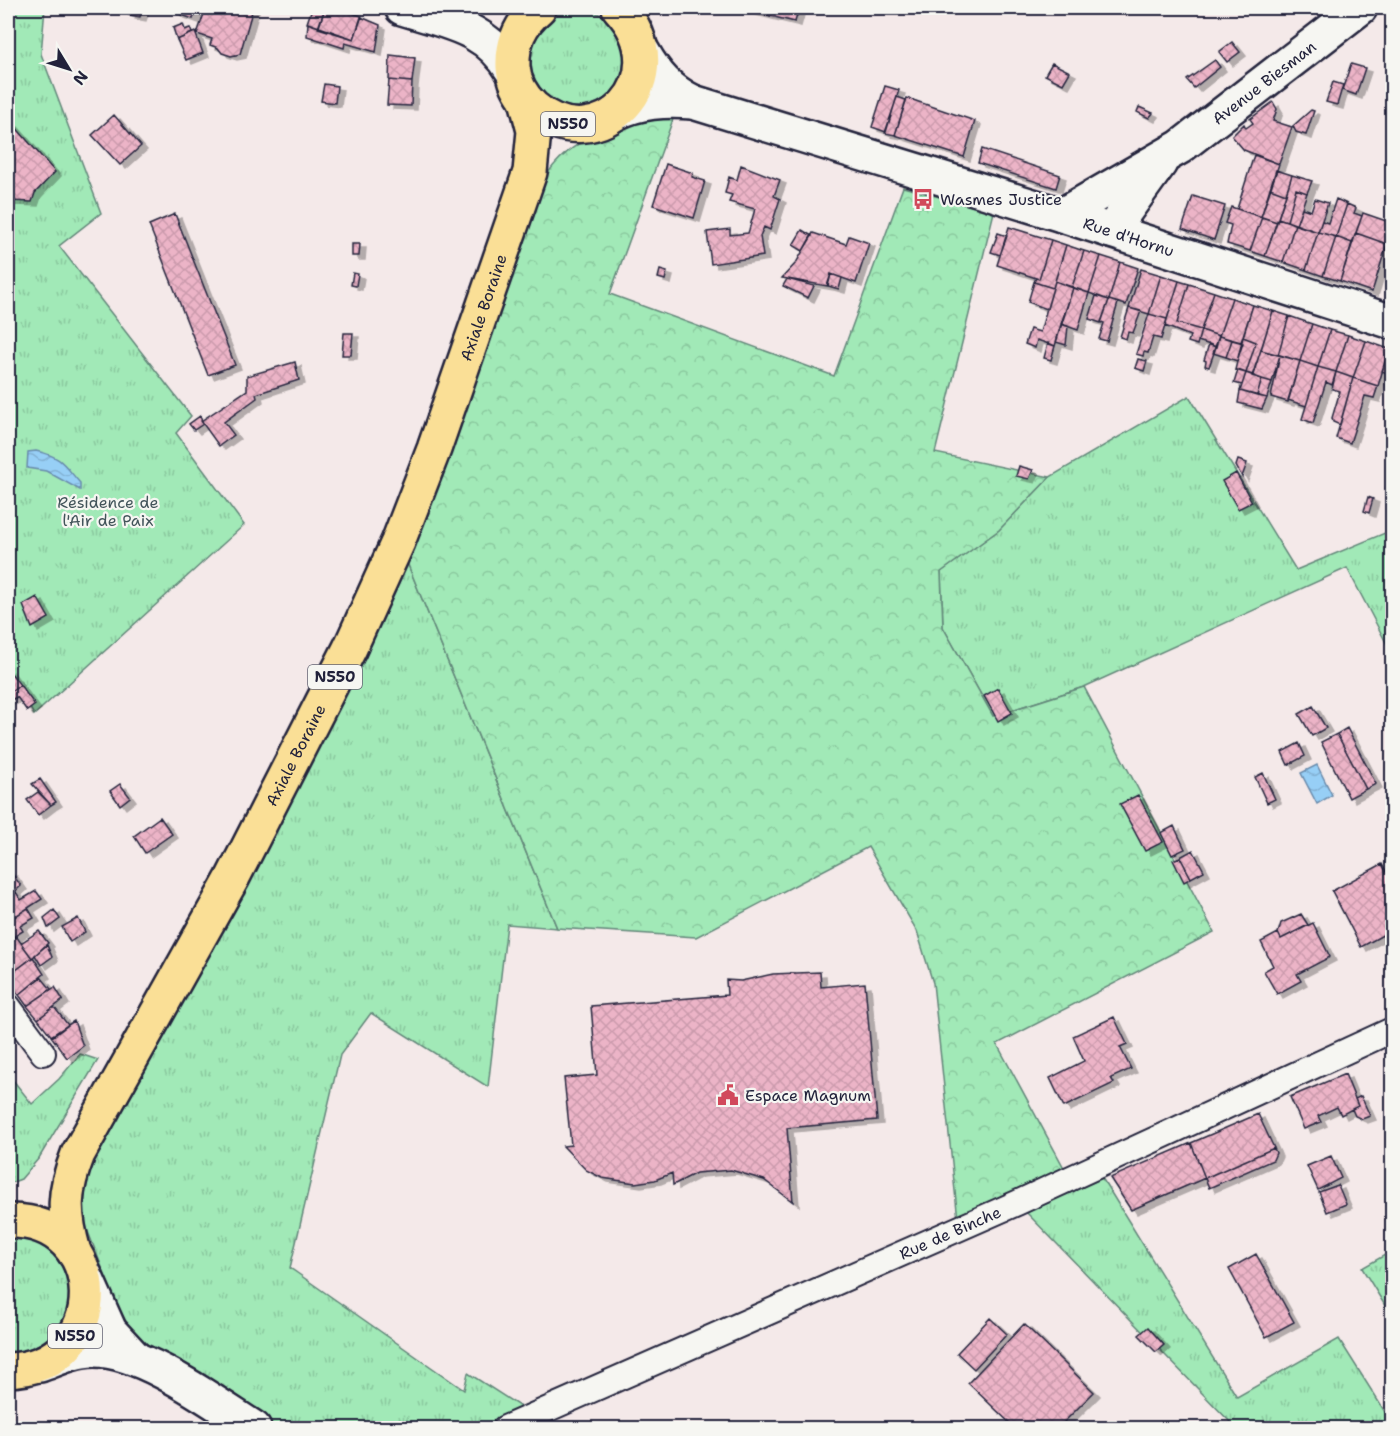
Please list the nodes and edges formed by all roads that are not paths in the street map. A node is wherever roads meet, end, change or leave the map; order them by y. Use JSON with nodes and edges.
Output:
{"nodes":[{"id":1,"x":402,"y":8,"type":"edge"},
{"id":2,"x":1360,"y":8,"type":"edge"},
{"id":3,"x":619,"y":9,"type":"edge"},
{"id":4,"x":533,"y":13,"type":"edge"},
{"id":5,"x":473,"y":31,"type":"junction"},
{"id":6,"x":643,"y":52,"type":"junction"},
{"id":7,"x":520,"y":86,"type":"junction"},
{"id":8,"x":693,"y":102,"type":"junction"},
{"id":9,"x":601,"y":119,"type":"junction"},
{"id":10,"x":1164,"y":157,"type":"junction"},
{"id":11,"x":530,"y":172,"type":"junction"},
{"id":12,"x":1062,"y":215,"type":"junction"},
{"id":13,"x":1111,"y":231,"type":"junction"},
{"id":14,"x":1392,"y":322,"type":"edge"},
{"id":15,"x":8,"y":1006,"type":"edge"},
{"id":16,"x":1392,"y":1030,"type":"edge"},
{"id":17,"x":43,"y":1053,"type":"dead end"},
{"id":18,"x":78,"y":1154,"type":"junction"},
{"id":19,"x":8,"y":1219,"type":"edge"},
{"id":20,"x":79,"y":1263,"type":"junction"},
{"id":21,"x":136,"y":1359,"type":"junction"},
{"id":22,"x":40,"y":1365,"type":"junction"},
{"id":23,"x":8,"y":1370,"type":"edge"},
{"id":24,"x":254,"y":1428,"type":"edge"},
{"id":25,"x":505,"y":1428,"type":"edge"}],
"edges":[{"from":1,"to":5,"type":"street"},
{"from":2,"to":10,"type":"street","name":"Avenue Biesman"},
{"from":3,"to":6,"type":"main road"},
{"from":4,"to":5,"type":"street"},
{"from":4,"to":7,"type":"main road","number":"N550"},
{"from":5,"to":7,"type":"street"},
{"from":6,"to":8,"type":"street"},
{"from":6,"to":9,"type":"main road","number":"N550"},
{"from":7,"to":9,"type":"main road","number":"N550"},
{"from":7,"to":11,"type":"main road","number":"N550"},
{"from":8,"to":9,"type":"street"},
{"from":8,"to":12,"type":"street","name":"Rue d'Hornu"},
{"from":9,"to":11,"type":"main road","number":"N550"},
{"from":10,"to":12,"type":"street","name":"Avenue Biesman"},
{"from":10,"to":13,"type":"street","name":"Avenue Biesman"},
{"from":11,"to":18,"type":"main road","name":"Axiale Boraine","number":"N550"},
{"from":12,"to":13,"type":"street","name":"Rue d'Hornu"},
{"from":13,"to":14,"type":"street","name":"Rue d'Hornu"},
{"from":15,"to":17,"type":"street"},
{"from":16,"to":25,"type":"street","name":"Rue de Binche"},
{"from":18,"to":19,"type":"main road","number":"N550"},
{"from":18,"to":20,"type":"main road","name":"Axiale Boraine","number":"N550"},
{"from":19,"to":20,"type":"main road","number":"N550"},
{"from":20,"to":21,"type":"street"},
{"from":20,"to":22,"type":"main road","name":"Axiale Boraine","number":"N550"},
{"from":21,"to":22,"type":"street"},
{"from":21,"to":24,"type":"street"},
{"from":22,"to":23,"type":"main road","name":"Axiale Boraine","number":"N550"}]}
